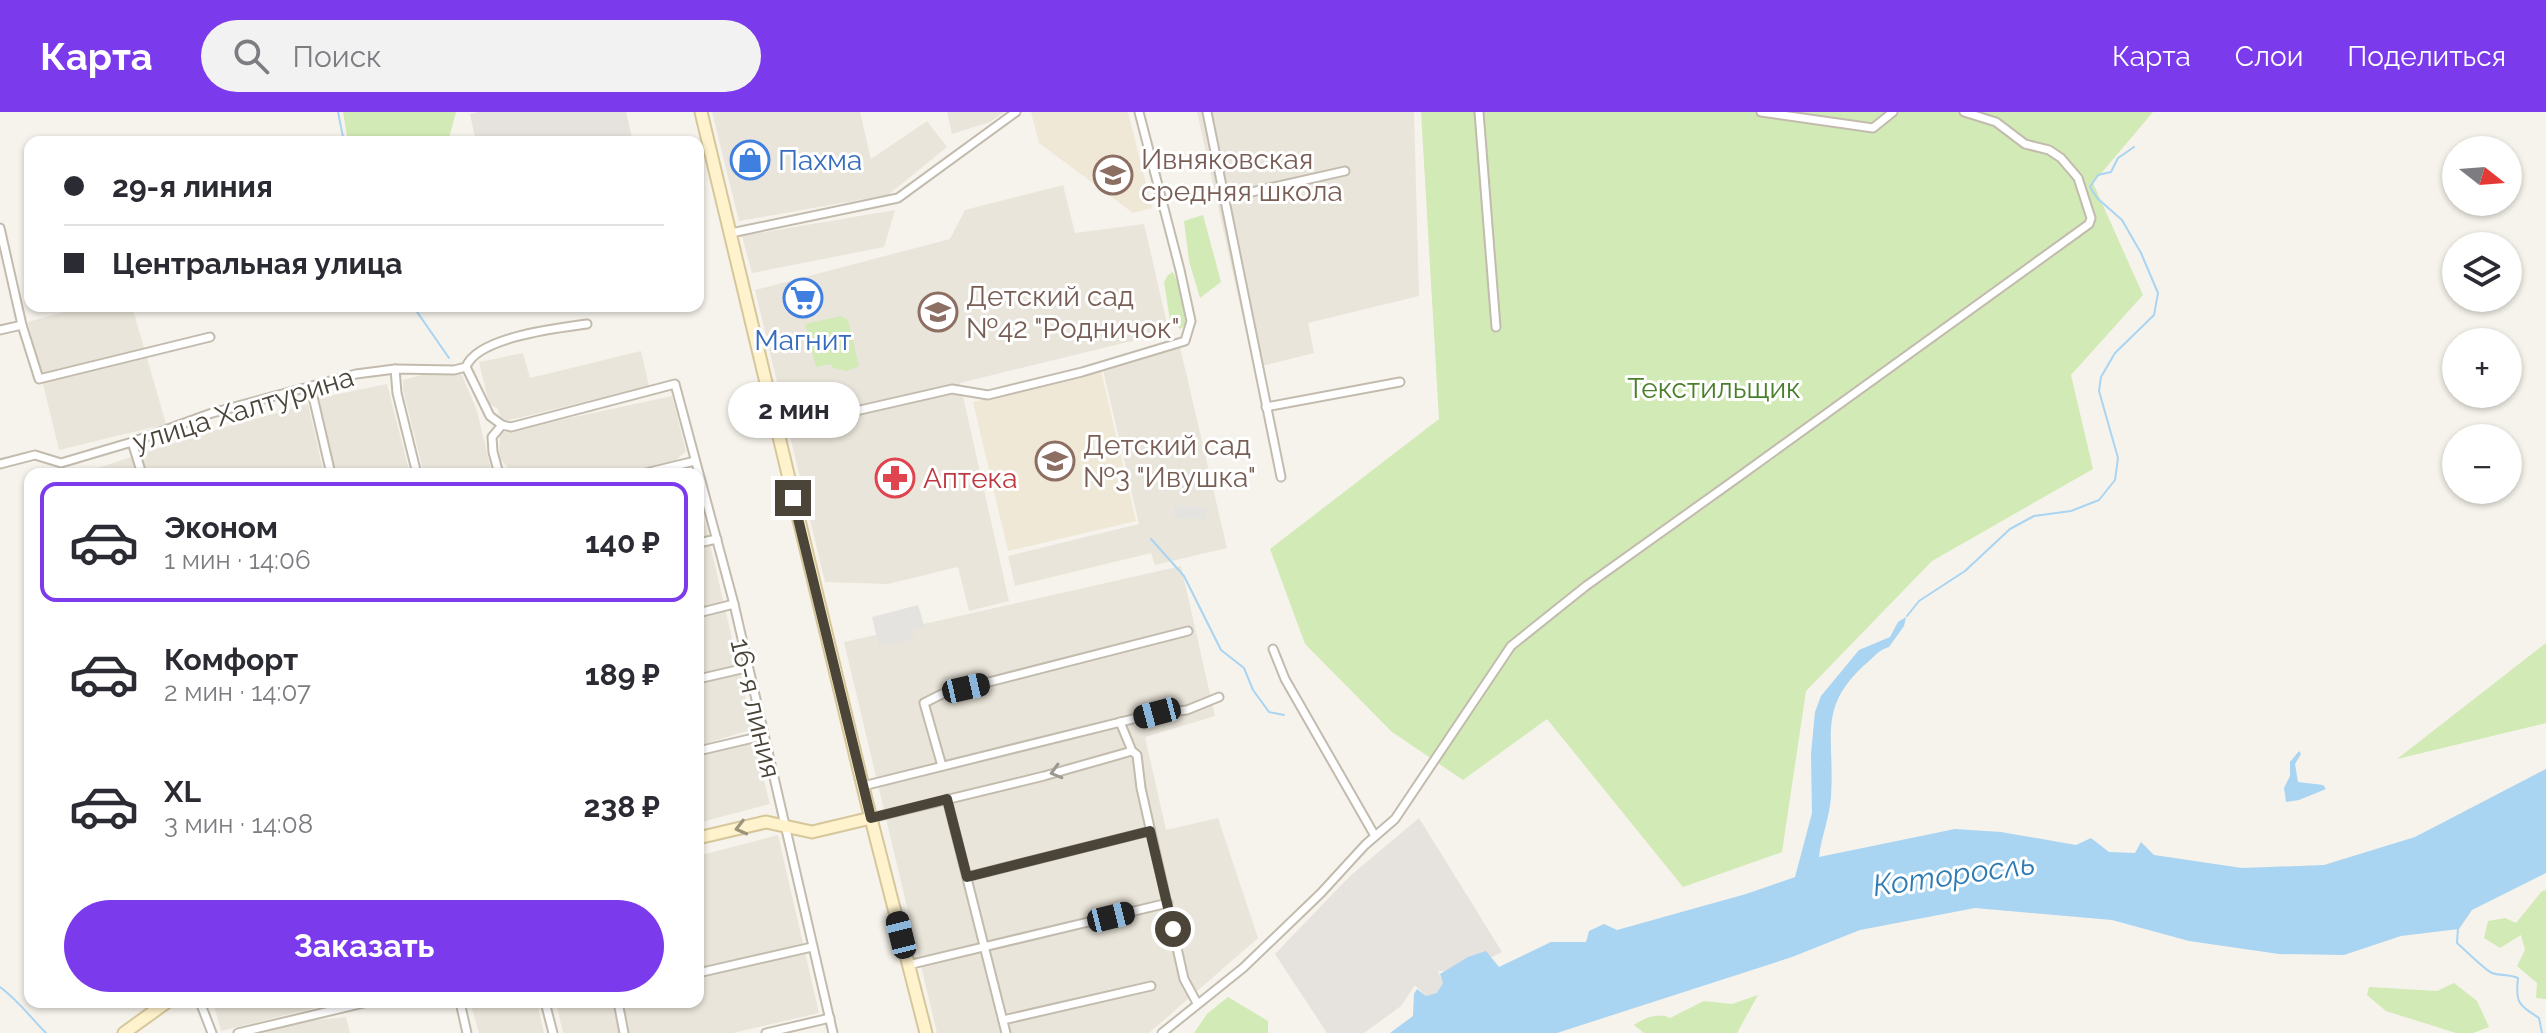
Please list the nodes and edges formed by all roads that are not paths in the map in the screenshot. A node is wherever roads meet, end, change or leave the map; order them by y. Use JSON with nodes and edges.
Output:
{"nodes":[{"id":1,"x":701,"y":112,"type":"edge"},
{"id":2,"x":1016,"y":112,"type":"edge"},
{"id":3,"x":1139,"y":112,"type":"edge"},
{"id":4,"x":1207,"y":112,"type":"edge"},
{"id":5,"x":1479,"y":112,"type":"edge"},
{"id":6,"x":1761,"y":112,"type":"edge"},
{"id":7,"x":1893,"y":112,"type":"edge"},
{"id":8,"x":1964,"y":112,"type":"edge"},
{"id":9,"x":1345,"y":171,"type":"dead end"},
{"id":10,"x":1225,"y":198,"type":"junction"},
{"id":11,"x":0,"y":228,"type":"edge"},
{"id":12,"x":731,"y":233,"type":"junction"},
{"id":13,"x":587,"y":324,"type":"dead end"},
{"id":14,"x":22,"y":325,"type":"junction"},
{"id":15,"x":1496,"y":327,"type":"dead end"},
{"id":16,"x":0,"y":330,"type":"edge"},
{"id":17,"x":210,"y":337,"type":"dead end"},
{"id":18,"x":466,"y":367,"type":"junction"},
{"id":19,"x":395,"y":369,"type":"junction"},
{"id":20,"x":1400,"y":382,"type":"dead end"},
{"id":21,"x":311,"y":388,"type":"junction"},
{"id":22,"x":1266,"y":407,"type":"junction"},
{"id":23,"x":502,"y":425,"type":"junction"},
{"id":24,"x":776,"y":429,"type":"junction"},
{"id":25,"x":132,"y":442,"type":"junction"},
{"id":26,"x":695,"y":461,"type":"junction"},
{"id":27,"x":61,"y":463,"type":"junction"},
{"id":28,"x":0,"y":464,"type":"edge"},
{"id":29,"x":62,"y":468,"type":"edge"},
{"id":30,"x":140,"y":468,"type":"edge"},
{"id":31,"x":330,"y":468,"type":"edge"},
{"id":32,"x":416,"y":468,"type":"edge"},
{"id":33,"x":497,"y":468,"type":"edge"},
{"id":34,"x":666,"y":468,"type":"edge"},
{"id":35,"x":697,"y":468,"type":"edge"},
{"id":36,"x":1281,"y":477,"type":"dead end"},
{"id":37,"x":704,"y":493,"type":"edge"},
{"id":38,"x":717,"y":539,"type":"junction"},
{"id":39,"x":704,"y":542,"type":"edge"},
{"id":40,"x":734,"y":604,"type":"junction"},
{"id":41,"x":704,"y":612,"type":"edge"},
{"id":42,"x":1188,"y":631,"type":"dead end"},
{"id":43,"x":1273,"y":649,"type":"dead end"},
{"id":44,"x":746,"y":668,"type":"junction"},
{"id":45,"x":704,"y":678,"type":"edge"},
{"id":46,"x":1219,"y":697,"type":"dead end"},
{"id":47,"x":1120,"y":722,"type":"junction"},
{"id":48,"x":762,"y":736,"type":"junction"},
{"id":49,"x":704,"y":750,"type":"edge"},
{"id":50,"x":1132,"y":751,"type":"junction"},
{"id":51,"x":942,"y":766,"type":"junction"},
{"id":52,"x":863,"y":786,"type":"junction"},
{"id":53,"x":947,"y":799,"type":"junction"},
{"id":54,"x":871,"y":818,"type":"junction"},
{"id":55,"x":783,"y":824,"type":"junction"},
{"id":56,"x":1150,"y":831,"type":"junction"},
{"id":57,"x":1375,"y":836,"type":"junction"},
{"id":58,"x":704,"y":837,"type":"edge"},
{"id":59,"x":967,"y":877,"type":"junction"},
{"id":60,"x":1168,"y":903,"type":"junction"},
{"id":61,"x":984,"y":946,"type":"junction"},
{"id":62,"x":812,"y":947,"type":"junction"},
{"id":63,"x":908,"y":965,"type":"junction"},
{"id":64,"x":704,"y":972,"type":"edge"},
{"id":65,"x":1151,"y":986,"type":"dead end"},
{"id":66,"x":1197,"y":1003,"type":"junction"},
{"id":67,"x":159,"y":1008,"type":"edge"},
{"id":68,"x":202,"y":1008,"type":"edge"},
{"id":69,"x":343,"y":1008,"type":"edge"},
{"id":70,"x":461,"y":1008,"type":"edge"},
{"id":71,"x":547,"y":1008,"type":"edge"},
{"id":72,"x":619,"y":1008,"type":"edge"},
{"id":73,"x":830,"y":1018,"type":"junction"},
{"id":74,"x":1003,"y":1020,"type":"junction"},
{"id":75,"x":124,"y":1033,"type":"edge"},
{"id":76,"x":212,"y":1033,"type":"edge"},
{"id":77,"x":238,"y":1033,"type":"edge"},
{"id":78,"x":467,"y":1033,"type":"edge"},
{"id":79,"x":553,"y":1033,"type":"edge"},
{"id":80,"x":624,"y":1033,"type":"edge"},
{"id":81,"x":766,"y":1033,"type":"edge"},
{"id":82,"x":833,"y":1033,"type":"edge"},
{"id":83,"x":926,"y":1033,"type":"edge"},
{"id":84,"x":1006,"y":1033,"type":"edge"},
{"id":85,"x":1162,"y":1033,"type":"edge"}],
"edges":[{"from":1,"to":12,"type":"street"},
{"from":2,"to":12,"type":"street"},
{"from":3,"to":24,"type":"street"},
{"from":4,"to":10,"type":"street"},
{"from":5,"to":15,"type":"street"},
{"from":6,"to":7,"type":"street"},
{"from":8,"to":57,"type":"street"},
{"from":9,"to":10,"type":"street"},
{"from":10,"to":22,"type":"street"},
{"from":11,"to":14,"type":"street"},
{"from":12,"to":24,"type":"street"},
{"from":13,"to":18,"type":"street"},
{"from":14,"to":16,"type":"street"},
{"from":14,"to":17,"type":"street"},
{"from":18,"to":19,"type":"street","name":"улица Халтурина"},
{"from":18,"to":23,"type":"street"},
{"from":19,"to":21,"type":"street","name":"улица Халтурина"},
{"from":19,"to":32,"type":"street"},
{"from":20,"to":22,"type":"street"},
{"from":21,"to":25,"type":"street","name":"улица Халтурина"},
{"from":21,"to":31,"type":"street"},
{"from":22,"to":36,"type":"street"},
{"from":23,"to":26,"type":"street","name":"16-я линия"},
{"from":23,"to":33,"type":"street"},
{"from":24,"to":52,"type":"street"},
{"from":25,"to":27,"type":"street","name":"улица Халтурина"},
{"from":25,"to":30,"type":"street"},
{"from":26,"to":34,"type":"street"},
{"from":26,"to":35,"type":"street","name":"16-я линия"},
{"from":27,"to":28,"type":"street","name":"улица Халтурина"},
{"from":27,"to":29,"type":"street"},
{"from":37,"to":38,"type":"street","name":"16-я линия"},
{"from":38,"to":39,"type":"street"},
{"from":38,"to":40,"type":"street","name":"16-я линия"},
{"from":40,"to":41,"type":"street"},
{"from":40,"to":44,"type":"street","name":"16-я линия"},
{"from":42,"to":51,"type":"street"},
{"from":43,"to":57,"type":"street"},
{"from":44,"to":45,"type":"street"},
{"from":44,"to":48,"type":"street","name":"16-я линия"},
{"from":46,"to":47,"type":"street"},
{"from":47,"to":50,"type":"street"},
{"from":47,"to":51,"type":"street"},
{"from":48,"to":49,"type":"street"},
{"from":48,"to":55,"type":"street","name":"16-я линия"},
{"from":50,"to":53,"type":"street","one_way":true},
{"from":50,"to":56,"type":"street"},
{"from":51,"to":52,"type":"street"},
{"from":52,"to":54,"type":"street"},
{"from":53,"to":54,"type":"street"},
{"from":53,"to":59,"type":"street"},
{"from":54,"to":55,"type":"street"},
{"from":54,"to":63,"type":"street"},
{"from":55,"to":58,"type":"street","one_way":true},
{"from":55,"to":62,"type":"street","name":"16-я линия"},
{"from":56,"to":59,"type":"street"},
{"from":56,"to":60,"type":"street"},
{"from":57,"to":66,"type":"street"},
{"from":59,"to":61,"type":"street"},
{"from":60,"to":61,"type":"street"},
{"from":60,"to":66,"type":"street"},
{"from":61,"to":63,"type":"street"},
{"from":61,"to":74,"type":"street"},
{"from":62,"to":64,"type":"street"},
{"from":62,"to":73,"type":"street","name":"16-я линия"},
{"from":63,"to":83,"type":"street"},
{"from":65,"to":74,"type":"street"},
{"from":66,"to":85,"type":"street"},
{"from":67,"to":75,"type":"street"},
{"from":68,"to":76,"type":"street"},
{"from":69,"to":77,"type":"street"},
{"from":70,"to":78,"type":"street"},
{"from":71,"to":79,"type":"street"},
{"from":72,"to":80,"type":"street"},
{"from":73,"to":81,"type":"street"},
{"from":73,"to":82,"type":"street","name":"16-я линия"},
{"from":74,"to":84,"type":"street"}]}
